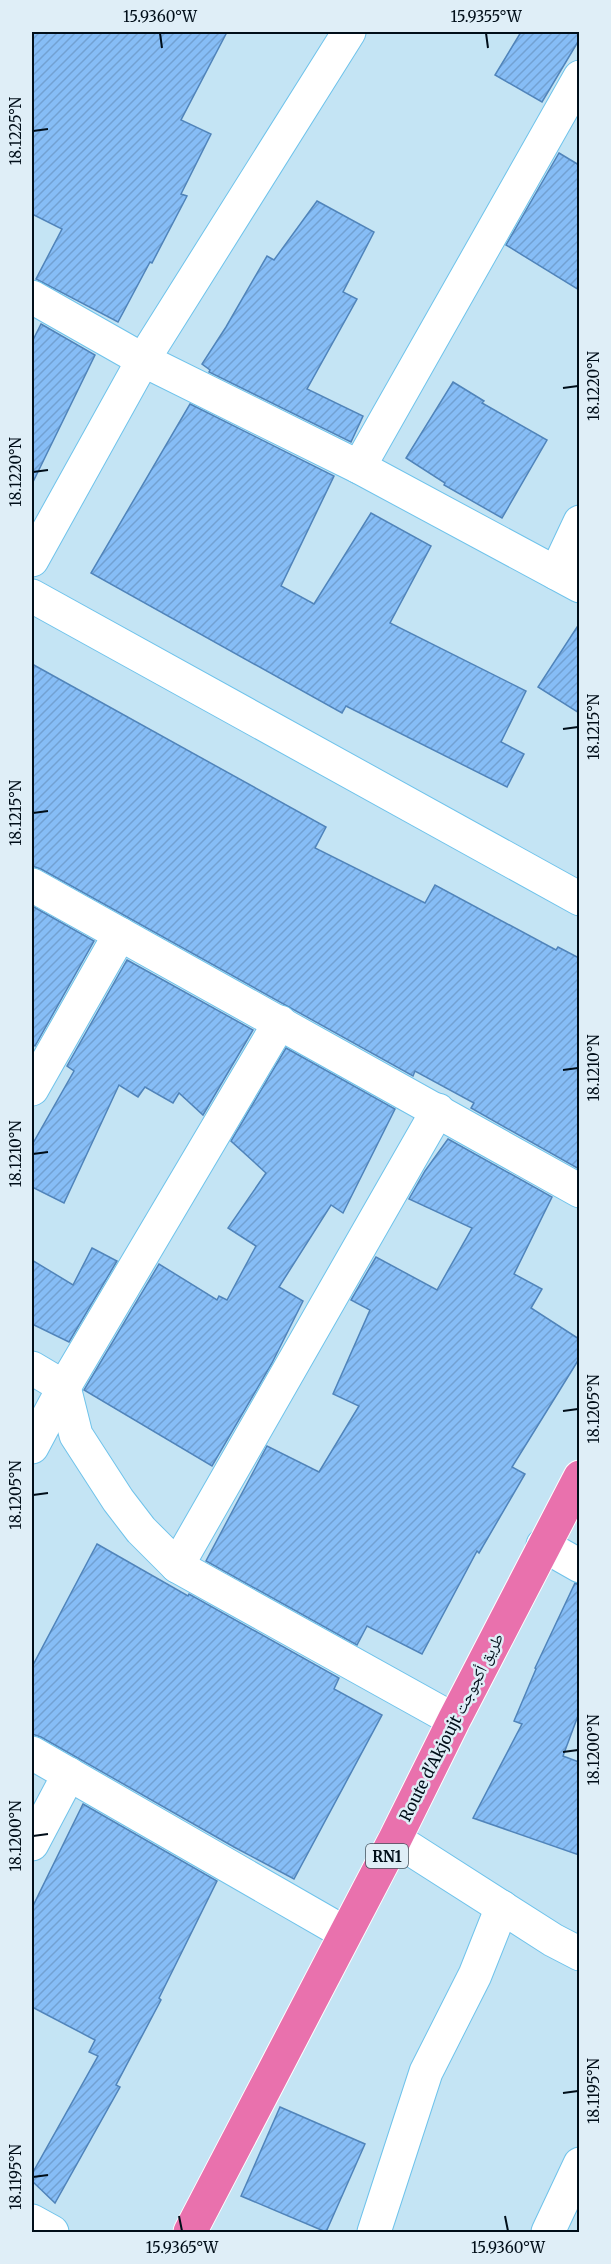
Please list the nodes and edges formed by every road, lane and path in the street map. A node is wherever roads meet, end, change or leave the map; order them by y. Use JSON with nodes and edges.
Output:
{"nodes":[{"id":1,"x":348,"y":32,"type":"edge"},
{"id":2,"x":575,"y":97,"type":"edge"},
{"id":3,"x":32,"y":297,"type":"edge"},
{"id":4,"x":144,"y":360,"type":"junction"},
{"id":5,"x":359,"y":467,"type":"junction"},
{"id":6,"x":579,"y":522,"type":"edge"},
{"id":7,"x":32,"y":560,"type":"edge"},
{"id":8,"x":568,"y":580,"type":"edge"},
{"id":9,"x":32,"y":596,"type":"edge"},
{"id":10,"x":32,"y":885,"type":"edge"},
{"id":11,"x":579,"y":899,"type":"edge"},
{"id":12,"x":120,"y":934,"type":"junction"},
{"id":13,"x":280,"y":1022,"type":"junction"},
{"id":14,"x":32,"y":1089,"type":"edge"},
{"id":15,"x":438,"y":1110,"type":"junction"},
{"id":16,"x":579,"y":1191,"type":"edge"},
{"id":17,"x":32,"y":1368,"type":"edge"},
{"id":18,"x":64,"y":1387,"type":"junction"},
{"id":19,"x":32,"y":1447,"type":"edge"},
{"id":20,"x":579,"y":1476,"type":"edge"},
{"id":21,"x":543,"y":1545,"type":"junction"},
{"id":22,"x":177,"y":1566,"type":"junction"},
{"id":23,"x":579,"y":1566,"type":"edge"},
{"id":24,"x":453,"y":1720,"type":"junction"},
{"id":25,"x":32,"y":1753,"type":"edge"},
{"id":26,"x":69,"y":1774,"type":"junction"},
{"id":27,"x":395,"y":1839,"type":"junction"},
{"id":28,"x":32,"y":1844,"type":"edge"},
{"id":29,"x":502,"y":1907,"type":"junction"},
{"id":30,"x":345,"y":1933,"type":"junction"},
{"id":31,"x":579,"y":1954,"type":"edge"},
{"id":32,"x":579,"y":2164,"type":"edge"},
{"id":33,"x":32,"y":2221,"type":"edge"},
{"id":34,"x":52,"y":2232,"type":"edge"},
{"id":35,"x":190,"y":2232,"type":"edge"},
{"id":36,"x":375,"y":2232,"type":"edge"},
{"id":37,"x":548,"y":2232,"type":"edge"}],
"edges":[{"from":1,"to":4,"type":"street"},
{"from":2,"to":5,"type":"street"},
{"from":3,"to":4,"type":"street"},
{"from":4,"to":5,"type":"street"},
{"from":4,"to":7,"type":"street"},
{"from":5,"to":8,"type":"street"},
{"from":6,"to":8,"type":"street"},
{"from":9,"to":11,"type":"street"},
{"from":10,"to":12,"type":"street"},
{"from":12,"to":13,"type":"street"},
{"from":12,"to":14,"type":"street"},
{"from":13,"to":15,"type":"street"},
{"from":13,"to":18,"type":"street"},
{"from":15,"to":16,"type":"street"},
{"from":15,"to":22,"type":"street"},
{"from":17,"to":18,"type":"street"},
{"from":18,"to":19,"type":"street"},
{"from":18,"to":22,"type":"street"},
{"from":20,"to":21,"type":"highway","name":"Route d'Akjoujt طريق أكجوجت","number":"RN1"},
{"from":21,"to":23,"type":"street"},
{"from":21,"to":24,"type":"highway","name":"Route d'Akjoujt طريق أكجوجت","number":"RN1"},
{"from":22,"to":24,"type":"street"},
{"from":24,"to":27,"type":"highway","name":"Route d'Akjoujt طريق أكجوجت","number":"RN1"},
{"from":25,"to":26,"type":"street"},
{"from":26,"to":28,"type":"street"},
{"from":26,"to":30,"type":"street"},
{"from":27,"to":29,"type":"street"},
{"from":27,"to":30,"type":"highway","name":"Route d'Akjoujt طريق أكجوجت","number":"RN1"},
{"from":29,"to":31,"type":"street"},
{"from":29,"to":36,"type":"street"},
{"from":30,"to":35,"type":"highway","name":"Route d'Akjoujt طريق أكجوجت","number":"RN1"},
{"from":32,"to":37,"type":"street"},
{"from":33,"to":34,"type":"street"}]}
